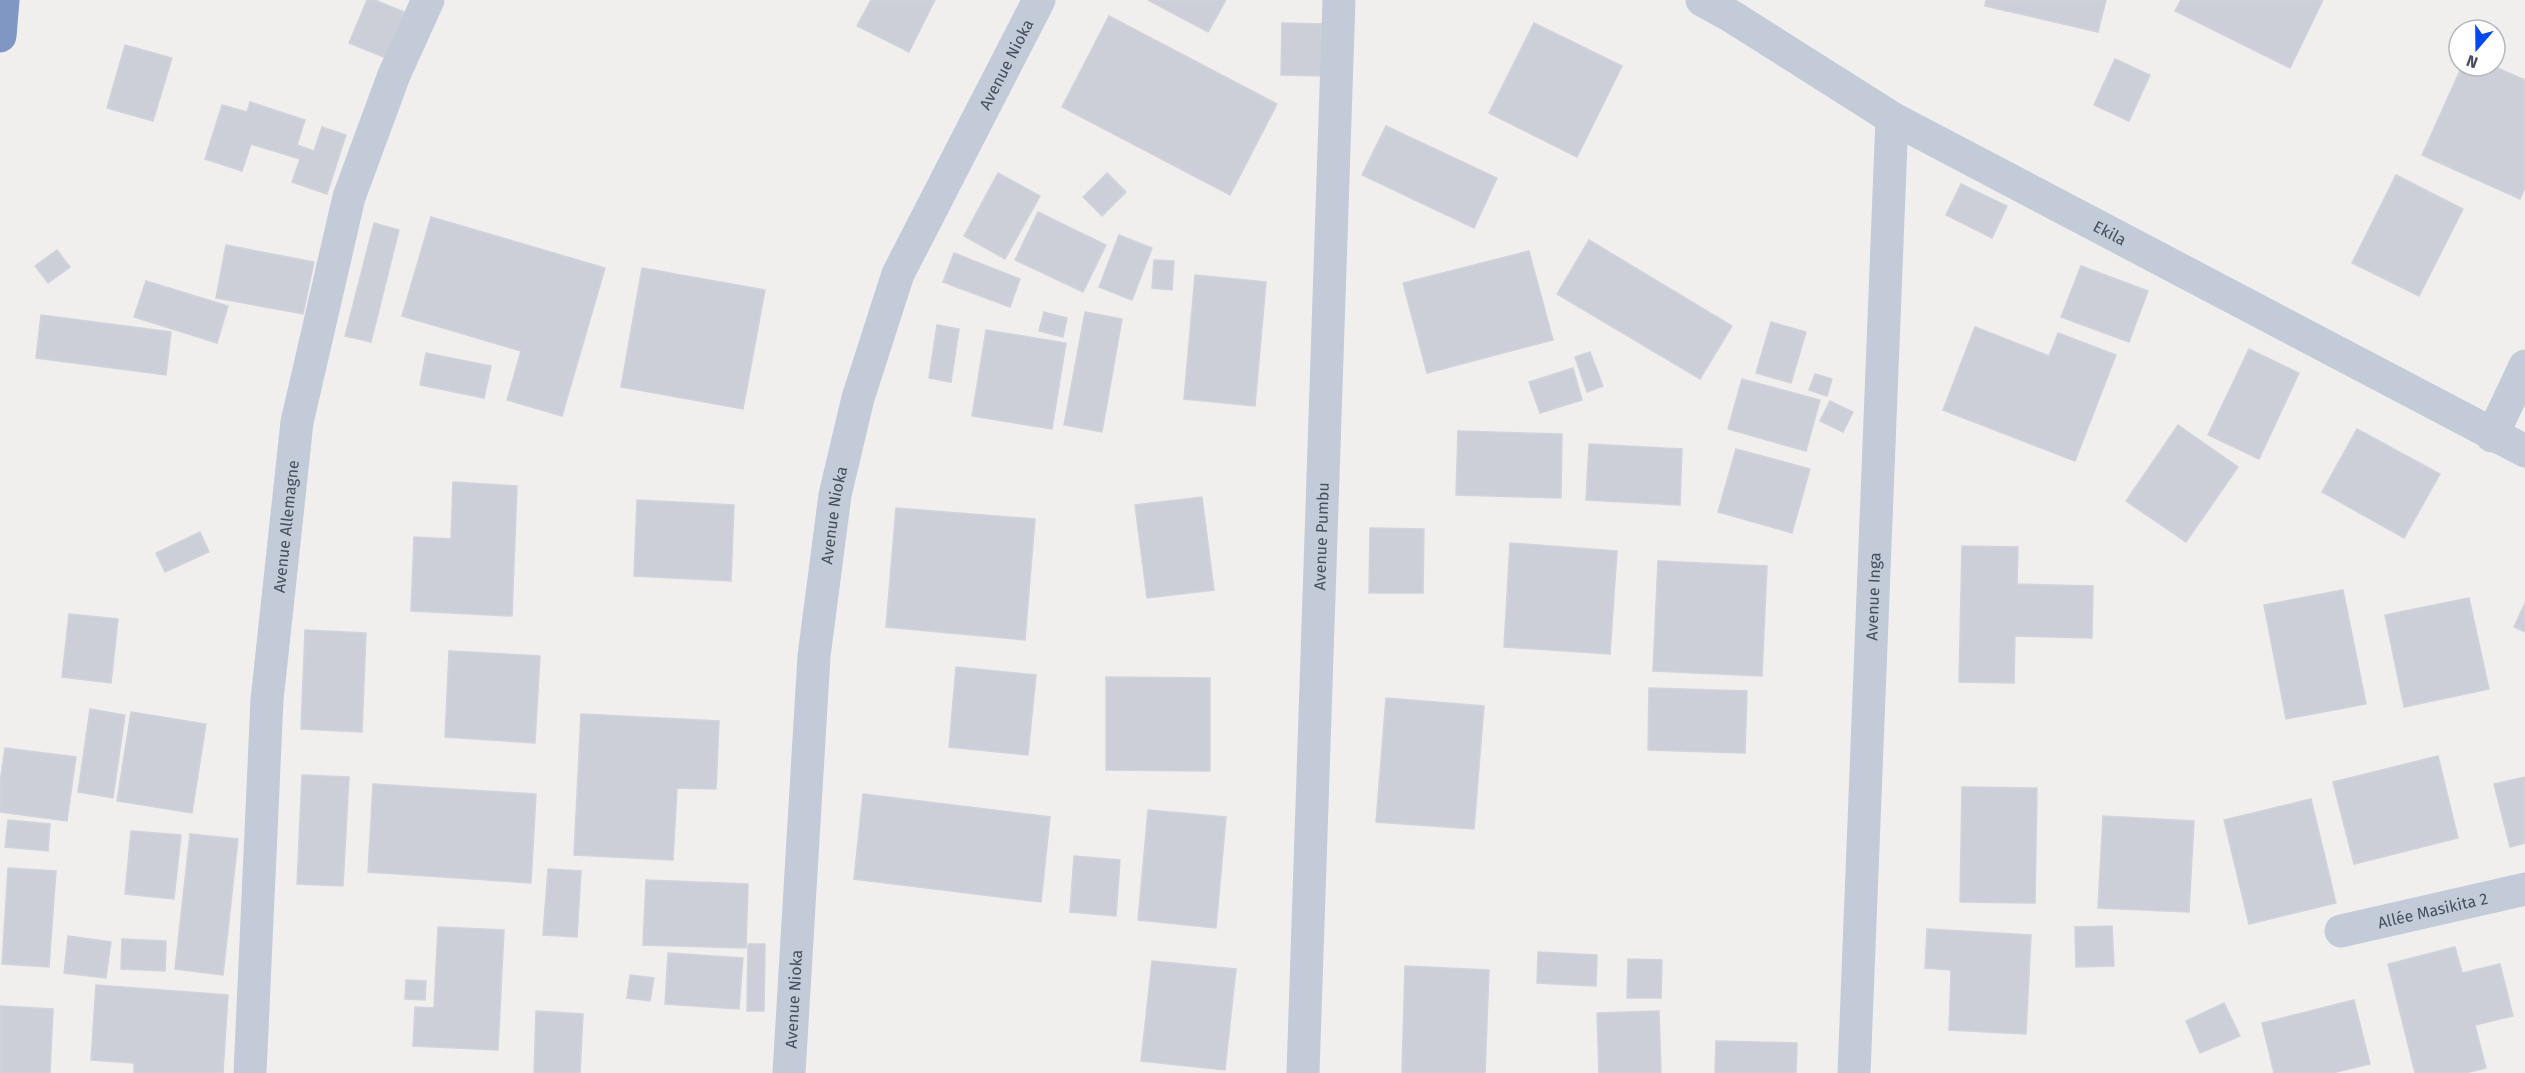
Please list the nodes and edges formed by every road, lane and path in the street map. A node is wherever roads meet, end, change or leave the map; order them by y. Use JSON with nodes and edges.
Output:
{"nodes":[{"id":1,"x":3,"y":0,"type":"edge"},
{"id":2,"x":428,"y":0,"type":"edge"},
{"id":3,"x":1039,"y":0,"type":"edge"},
{"id":4,"x":1339,"y":0,"type":"edge"},
{"id":5,"x":1702,"y":0,"type":"edge"},
{"id":6,"x":1736,"y":8,"type":"edge"},
{"id":7,"x":0,"y":36,"type":"edge"},
{"id":8,"x":1892,"y":118,"type":"junction"},
{"id":9,"x":2525,"y":366,"type":"edge"},
{"id":10,"x":2492,"y":436,"type":"junction"},
{"id":11,"x":2525,"y":452,"type":"edge"},
{"id":12,"x":2525,"y":889,"type":"edge"},
{"id":13,"x":2341,"y":931,"type":"dead end"},
{"id":14,"x":250,"y":1073,"type":"edge"},
{"id":15,"x":789,"y":1073,"type":"edge"},
{"id":16,"x":1303,"y":1073,"type":"edge"},
{"id":17,"x":1854,"y":1073,"type":"edge"}],
"edges":[{"from":1,"to":7,"type":"highway"},
{"from":2,"to":14,"type":"street","name":"Avenue Allemagne"},
{"from":3,"to":15,"type":"street","name":"Avenue Nioka"},
{"from":4,"to":16,"type":"street","name":"Avenue Pumbu"},
{"from":5,"to":6,"type":"street","name":"Ekila"},
{"from":6,"to":8,"type":"street","name":"Ekila"},
{"from":8,"to":10,"type":"street","name":"Ekila"},
{"from":8,"to":17,"type":"street","name":"Avenue Inga"},
{"from":9,"to":10,"type":"street"},
{"from":10,"to":11,"type":"street","name":"Ekila"},
{"from":12,"to":13,"type":"street","name":"Allée Masikita 2"}]}
